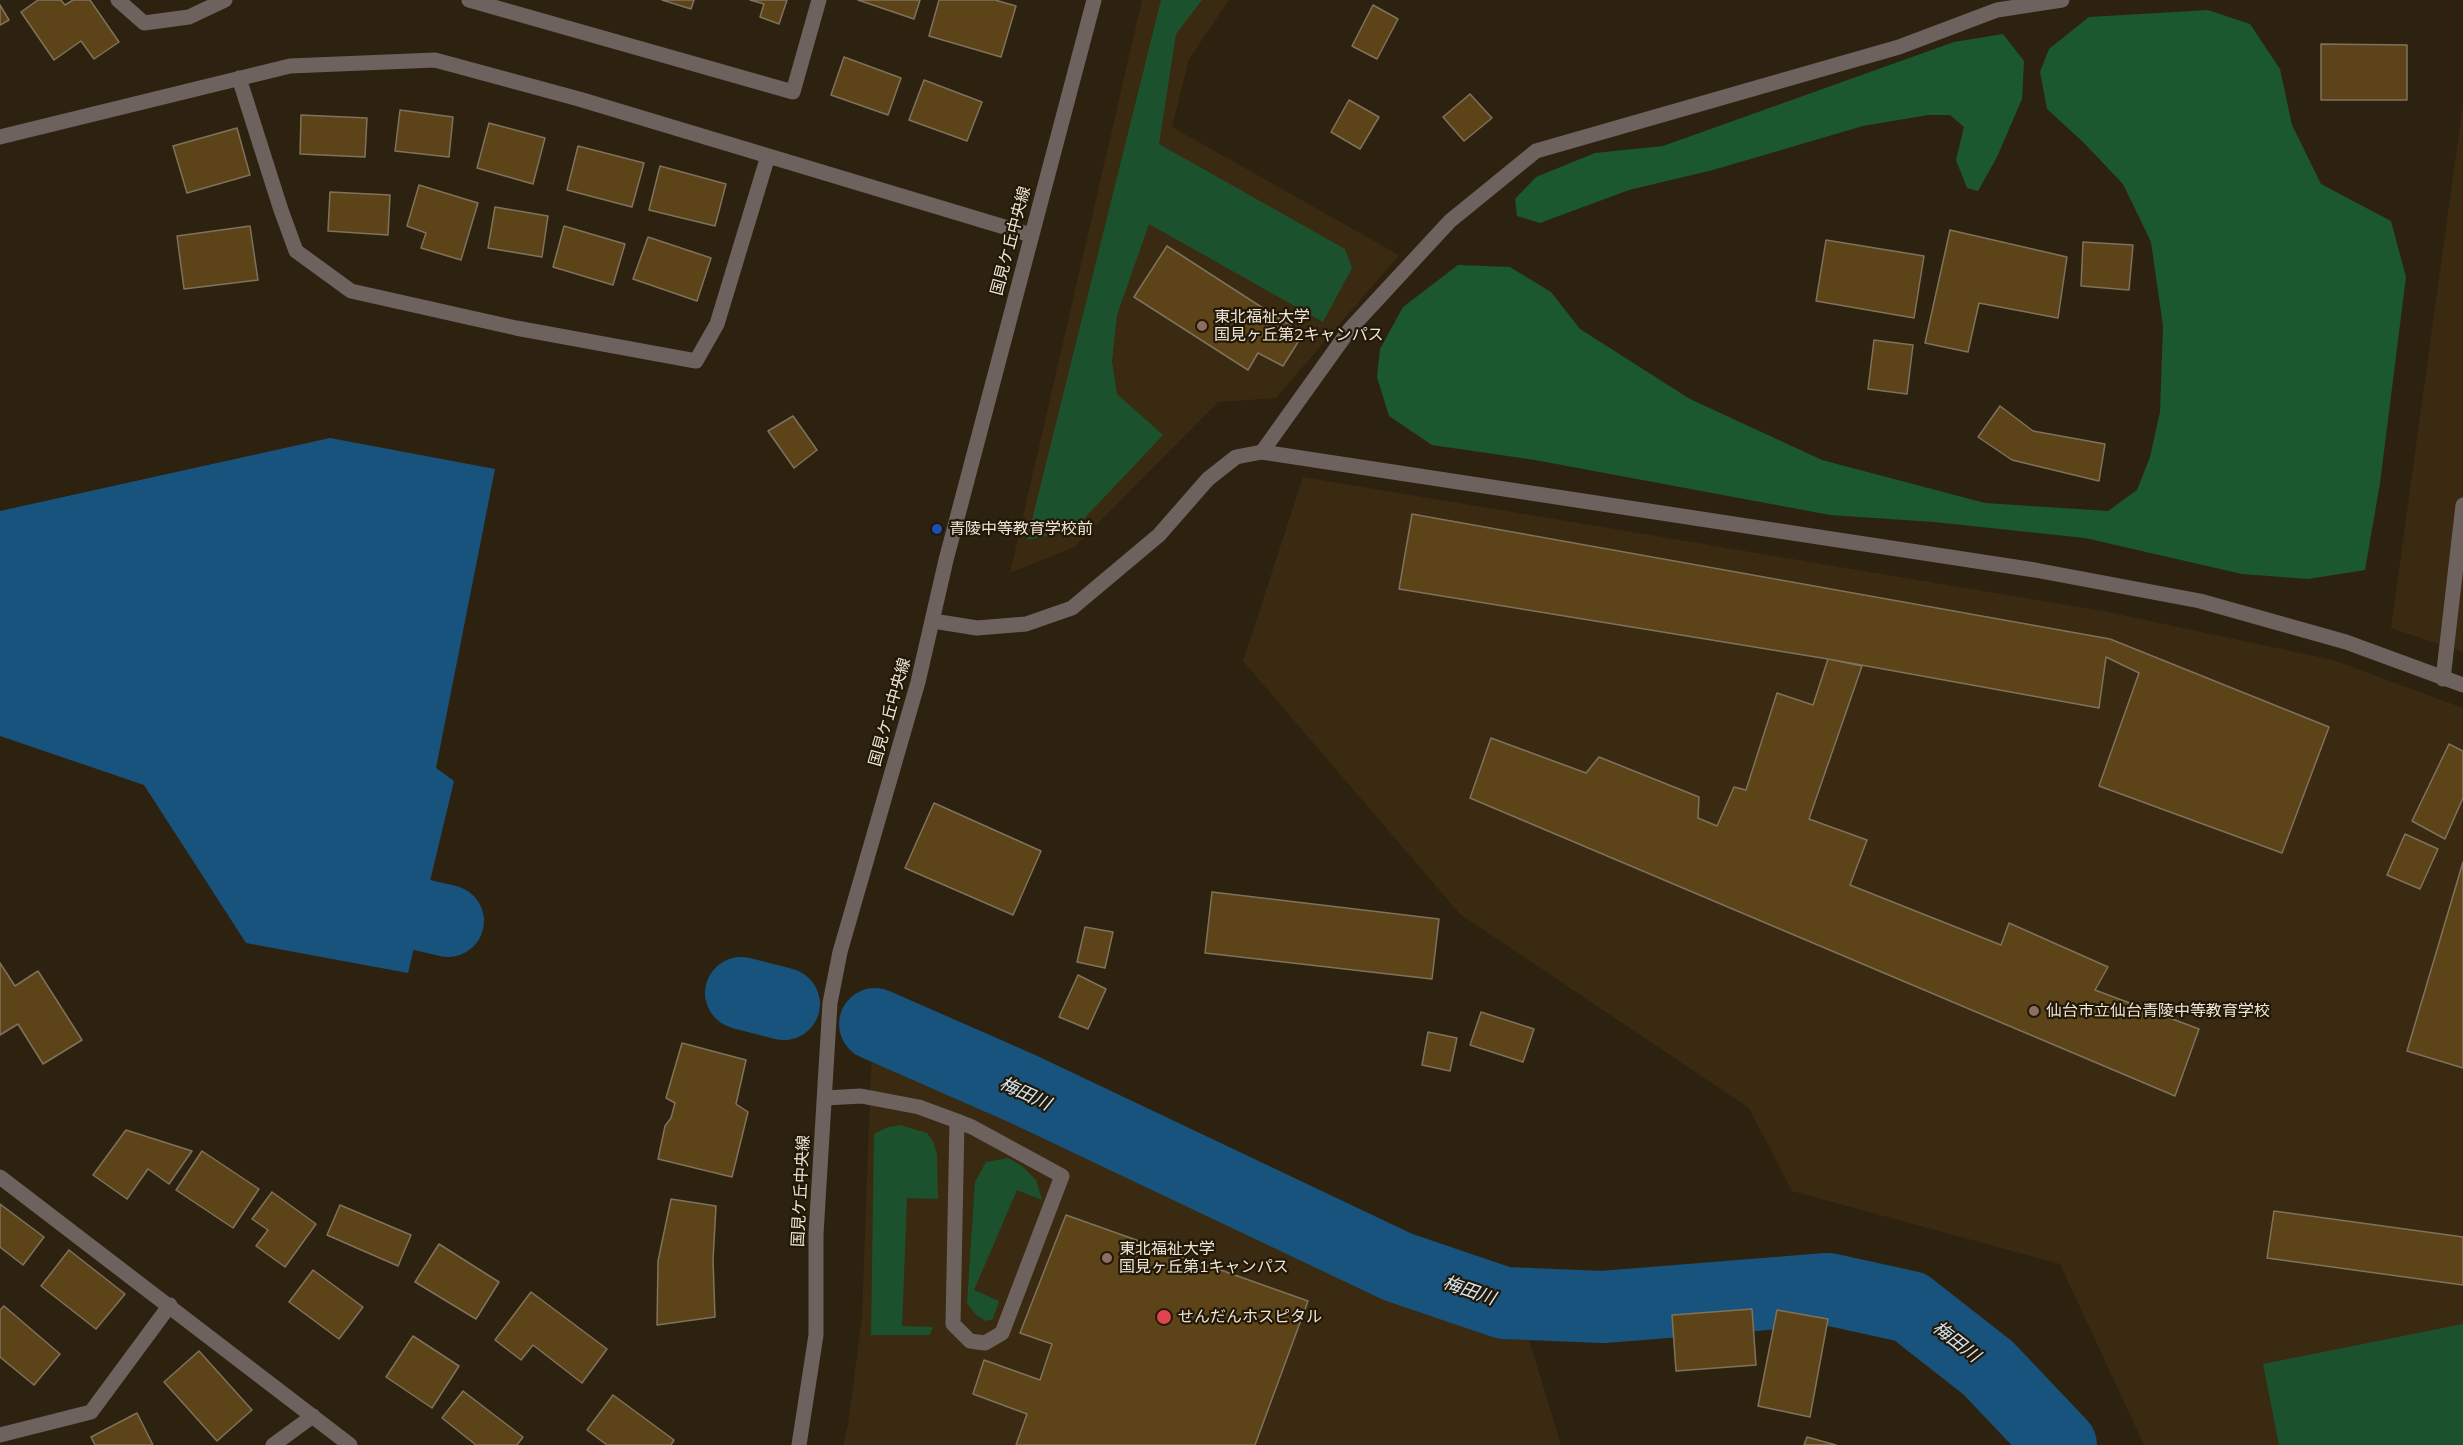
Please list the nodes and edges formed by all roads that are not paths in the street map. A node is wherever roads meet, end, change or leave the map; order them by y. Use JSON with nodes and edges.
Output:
{"nodes":[{"id":1,"x":118,"y":0,"type":"edge"},
{"id":2,"x":225,"y":0,"type":"edge"},
{"id":3,"x":469,"y":0,"type":"edge"},
{"id":4,"x":819,"y":0,"type":"edge"},
{"id":5,"x":1094,"y":0,"type":"edge"},
{"id":6,"x":2062,"y":0,"type":"edge"},
{"id":7,"x":239,"y":78,"type":"junction"},
{"id":8,"x":0,"y":137,"type":"edge"},
{"id":9,"x":768,"y":156,"type":"junction"},
{"id":10,"x":1031,"y":235,"type":"junction"},
{"id":11,"x":1262,"y":452,"type":"junction"},
{"id":12,"x":2463,"y":505,"type":"edge"},
{"id":13,"x":933,"y":621,"type":"junction"},
{"id":14,"x":2443,"y":679,"type":"junction"},
{"id":15,"x":2463,"y":686,"type":"edge"},
{"id":16,"x":825,"y":1098,"type":"junction"},
{"id":17,"x":957,"y":1121,"type":"junction"},
{"id":18,"x":0,"y":1177,"type":"edge"},
{"id":19,"x":170,"y":1305,"type":"junction"},
{"id":20,"x":313,"y":1416,"type":"junction"},
{"id":21,"x":0,"y":1436,"type":"edge"},
{"id":22,"x":273,"y":1445,"type":"edge"},
{"id":23,"x":350,"y":1445,"type":"edge"},
{"id":24,"x":799,"y":1445,"type":"edge"}],
"edges":[{"from":1,"to":2,"type":"street"},
{"from":3,"to":4,"type":"street"},
{"from":5,"to":10,"type":"street","name":"国見ケ丘中央線"},
{"from":6,"to":11,"type":"street"},
{"from":7,"to":8,"type":"street"},
{"from":7,"to":9,"type":"street"},
{"from":7,"to":9,"type":"street"},
{"from":9,"to":10,"type":"street"},
{"from":10,"to":13,"type":"street","name":"国見ケ丘中央線"},
{"from":11,"to":13,"type":"street"},
{"from":11,"to":14,"type":"street"},
{"from":12,"to":14,"type":"street"},
{"from":13,"to":16,"type":"street","name":"国見ケ丘中央線"},
{"from":14,"to":15,"type":"street"},
{"from":16,"to":17,"type":"street"},
{"from":16,"to":24,"type":"street","name":"国見ケ丘中央線"},
{"from":17,"to":17,"type":"street"},
{"from":18,"to":19,"type":"street"},
{"from":19,"to":20,"type":"street"},
{"from":19,"to":21,"type":"street"},
{"from":20,"to":22,"type":"street"},
{"from":20,"to":23,"type":"street"}]}
